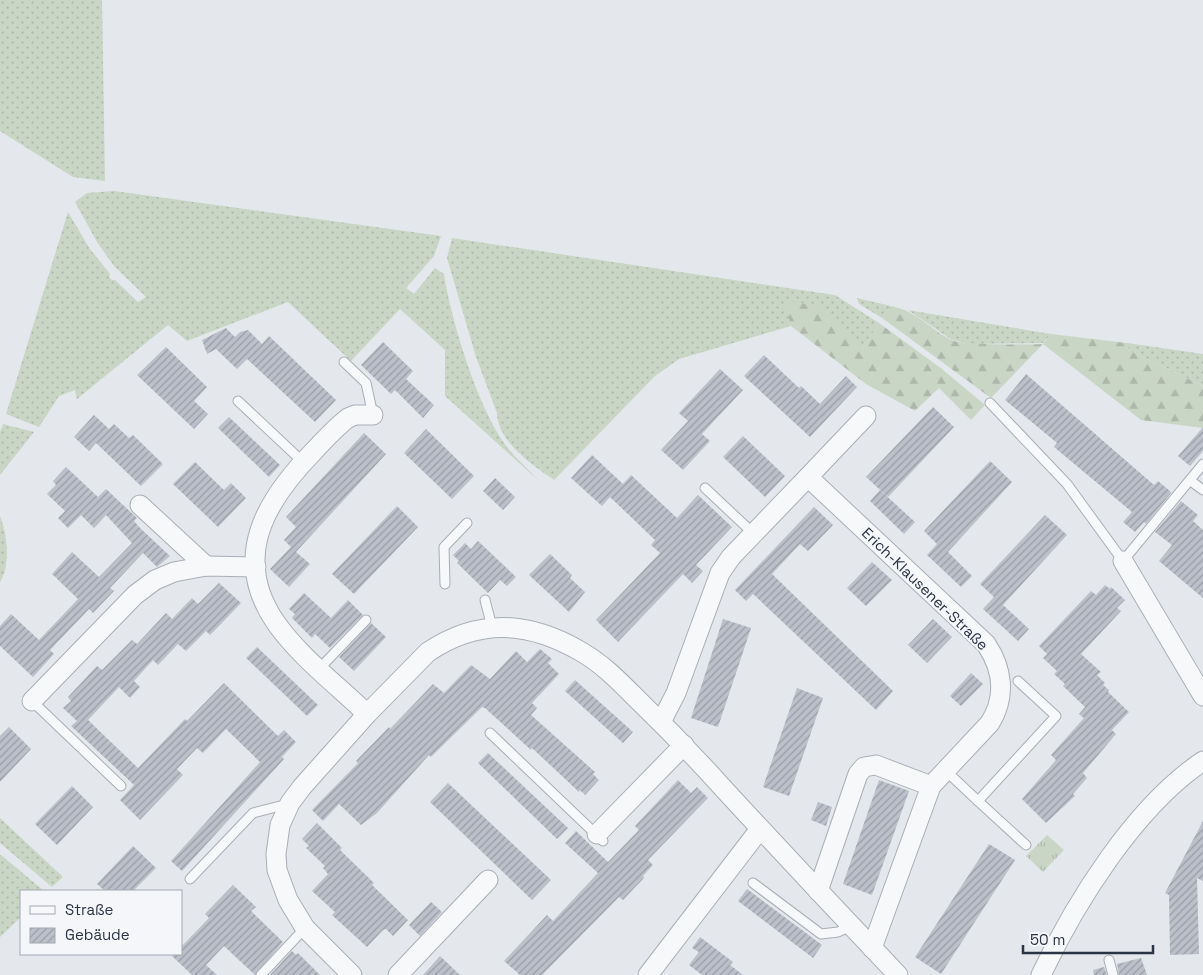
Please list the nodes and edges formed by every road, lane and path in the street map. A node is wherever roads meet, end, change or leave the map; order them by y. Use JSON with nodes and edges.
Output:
{"nodes":[{"id":1,"x":344,"y":362,"type":"dead end"},
{"id":2,"x":238,"y":401,"type":"dead end"},
{"id":3,"x":990,"y":403,"type":"dead end"},
{"id":4,"x":374,"y":414,"type":"joint"},
{"id":5,"x":866,"y":416,"type":"dead end"},
{"id":6,"x":303,"y":462,"type":"junction"},
{"id":7,"x":1203,"y":464,"type":"edge"},
{"id":8,"x":808,"y":478,"type":"junction"},
{"id":9,"x":1191,"y":480,"type":"junction"},
{"id":10,"x":705,"y":488,"type":"dead end"},
{"id":11,"x":1203,"y":490,"type":"edge"},
{"id":12,"x":140,"y":505,"type":"dead end"},
{"id":13,"x":467,"y":523,"type":"dead end"},
{"id":14,"x":754,"y":534,"type":"junction"},
{"id":15,"x":1123,"y":561,"type":"junction"},
{"id":16,"x":206,"y":566,"type":"junction"},
{"id":17,"x":256,"y":567,"type":"junction"},
{"id":18,"x":446,"y":584,"type":"dead end"},
{"id":19,"x":485,"y":600,"type":"dead end"},
{"id":20,"x":366,"y":620,"type":"dead end"},
{"id":21,"x":492,"y":626,"type":"junction"},
{"id":22,"x":320,"y":669,"type":"junction"},
{"id":23,"x":1018,"y":681,"type":"dead end"},
{"id":24,"x":1203,"y":696,"type":"edge"},
{"id":25,"x":32,"y":701,"type":"joint"},
{"id":26,"x":367,"y":714,"type":"junction"},
{"id":27,"x":661,"y":722,"type":"junction"},
{"id":28,"x":490,"y":733,"type":"dead end"},
{"id":29,"x":684,"y":745,"type":"junction"},
{"id":30,"x":1203,"y":761,"type":"edge"},
{"id":31,"x":945,"y":770,"type":"junction"},
{"id":32,"x":121,"y":786,"type":"dead end"},
{"id":33,"x":932,"y":786,"type":"junction"},
{"id":34,"x":978,"y":801,"type":"junction"},
{"id":35,"x":290,"y":803,"type":"junction"},
{"id":36,"x":760,"y":828,"type":"junction"},
{"id":37,"x":600,"y":838,"type":"joint"},
{"id":38,"x":1026,"y":845,"type":"dead end"},
{"id":39,"x":190,"y":879,"type":"dead end"},
{"id":40,"x":488,"y":880,"type":"dead end"},
{"id":41,"x":753,"y":883,"type":"dead end"},
{"id":42,"x":818,"y":891,"type":"junction"},
{"id":43,"x":851,"y":926,"type":"junction"},
{"id":44,"x":305,"y":928,"type":"junction"},
{"id":45,"x":872,"y":948,"type":"junction"},
{"id":46,"x":1110,"y":960,"type":"dead end"},
{"id":47,"x":261,"y":975,"type":"edge"},
{"id":48,"x":352,"y":975,"type":"edge"},
{"id":49,"x":398,"y":975,"type":"edge"},
{"id":50,"x":648,"y":975,"type":"edge"},
{"id":51,"x":898,"y":975,"type":"edge"},
{"id":52,"x":1041,"y":975,"type":"edge"},
{"id":53,"x":1113,"y":975,"type":"edge"}],
"edges":[{"from":1,"to":4,"type":"lane"},
{"from":2,"to":6,"type":"lane"},
{"from":3,"to":15,"type":"lane"},
{"from":4,"to":6,"type":"street"},
{"from":5,"to":8,"type":"street"},
{"from":6,"to":17,"type":"street"},
{"from":7,"to":9,"type":"lane"},
{"from":8,"to":14,"type":"street"},
{"from":8,"to":31,"type":"street","name":"Erich-Klausener-Straße"},
{"from":9,"to":11,"type":"lane"},
{"from":9,"to":15,"type":"lane"},
{"from":10,"to":14,"type":"lane"},
{"from":12,"to":16,"type":"street"},
{"from":13,"to":18,"type":"lane"},
{"from":14,"to":27,"type":"street"},
{"from":15,"to":24,"type":"street"},
{"from":16,"to":17,"type":"street"},
{"from":16,"to":25,"type":"street"},
{"from":17,"to":22,"type":"street"},
{"from":19,"to":21,"type":"lane"},
{"from":20,"to":22,"type":"lane"},
{"from":21,"to":26,"type":"street"},
{"from":21,"to":27,"type":"street"},
{"from":22,"to":26,"type":"street"},
{"from":23,"to":34,"type":"lane"},
{"from":25,"to":32,"type":"lane"},
{"from":26,"to":35,"type":"street"},
{"from":27,"to":29,"type":"street"},
{"from":28,"to":37,"type":"lane"},
{"from":29,"to":36,"type":"street"},
{"from":29,"to":37,"type":"street"},
{"from":30,"to":52,"type":"street"},
{"from":31,"to":33,"type":"street","name":"Erich-Klausener-Straße"},
{"from":31,"to":34,"type":"lane"},
{"from":33,"to":42,"type":"street"},
{"from":33,"to":45,"type":"street","name":"Erich-Klausener-Straße"},
{"from":34,"to":38,"type":"lane"},
{"from":35,"to":39,"type":"lane"},
{"from":35,"to":44,"type":"street"},
{"from":36,"to":42,"type":"street"},
{"from":36,"to":50,"type":"street"},
{"from":40,"to":49,"type":"street"},
{"from":41,"to":43,"type":"lane"},
{"from":42,"to":43,"type":"street"},
{"from":43,"to":45,"type":"street"},
{"from":44,"to":47,"type":"lane"},
{"from":44,"to":48,"type":"street"},
{"from":45,"to":51,"type":"street"},
{"from":46,"to":53,"type":"lane"}]}
